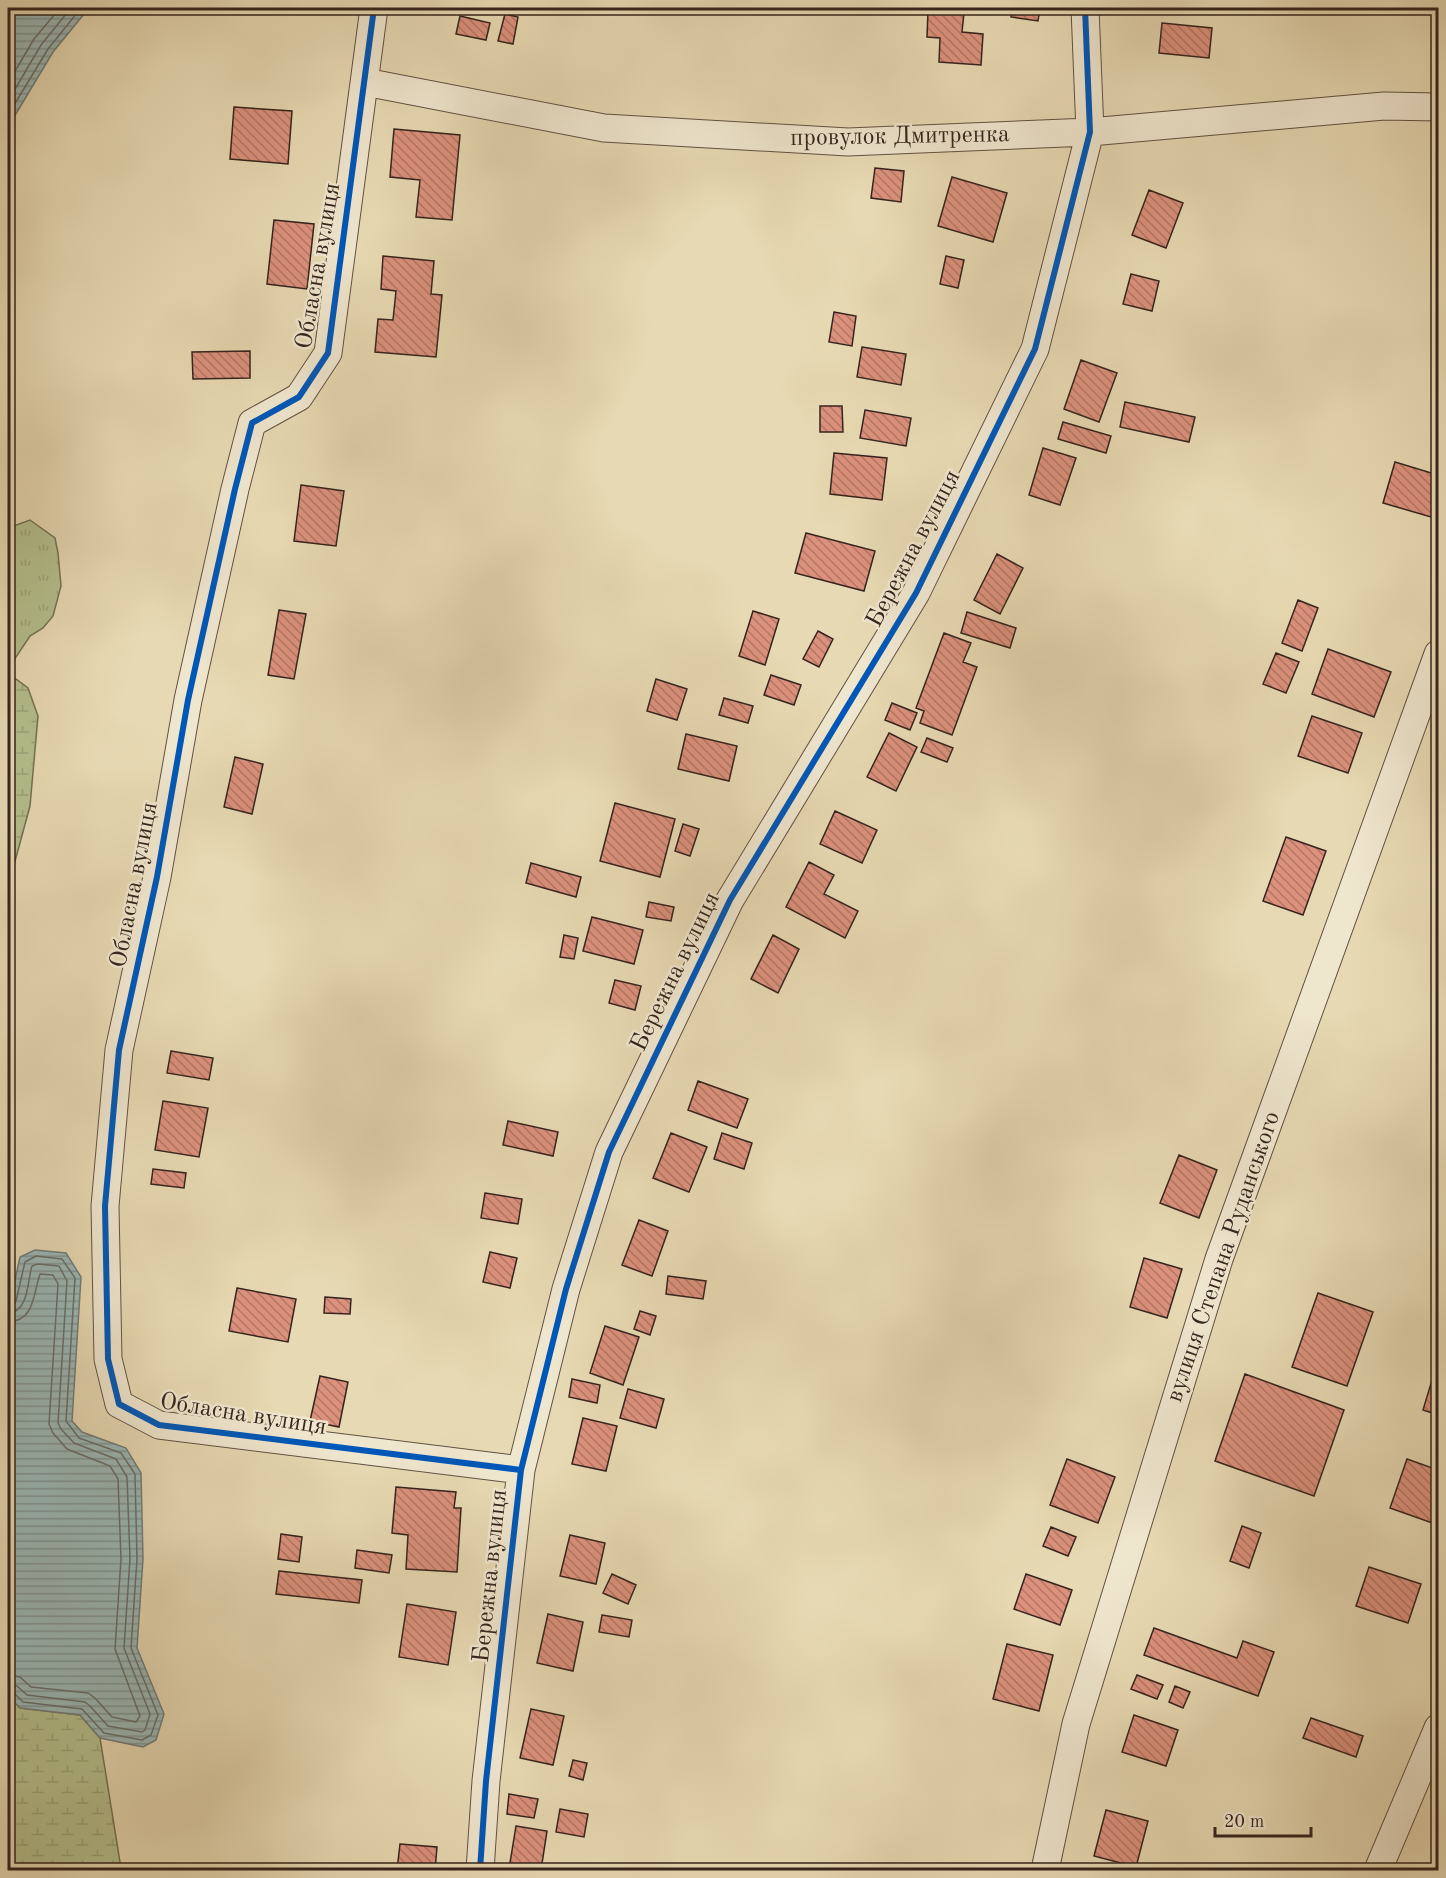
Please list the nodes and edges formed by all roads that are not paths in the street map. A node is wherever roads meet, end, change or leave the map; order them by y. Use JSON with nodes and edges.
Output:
{"nodes":[{"id":1,"x":374,"y":8,"type":"edge"},
{"id":2,"x":1085,"y":8,"type":"edge"},
{"id":3,"x":365,"y":82,"type":"junction"},
{"id":4,"x":1438,"y":107,"type":"edge"},
{"id":5,"x":1090,"y":132,"type":"junction"},
{"id":6,"x":1438,"y":654,"type":"edge"},
{"id":7,"x":521,"y":1470,"type":"junction"},
{"id":8,"x":1438,"y":1728,"type":"edge"},
{"id":9,"x":480,"y":1870,"type":"edge"},
{"id":10,"x":1045,"y":1870,"type":"edge"},
{"id":11,"x":1378,"y":1870,"type":"edge"}],
"edges":[{"from":1,"to":3,"type":"street","name":"Обласна вулиця"},
{"from":2,"to":5,"type":"street","name":"Бережна вулиця"},
{"from":3,"to":5,"type":"street","name":"провулок Дмитренка"},
{"from":3,"to":7,"type":"street","name":"Обласна вулиця"},
{"from":4,"to":5,"type":"street","name":"провулок Дмитренка"},
{"from":5,"to":7,"type":"street","name":"Бережна вулиця"},
{"from":6,"to":10,"type":"street","name":"вулиця Степана Руданського"},
{"from":7,"to":9,"type":"street","name":"Бережна вулиця"},
{"from":8,"to":11,"type":"street"}]}
